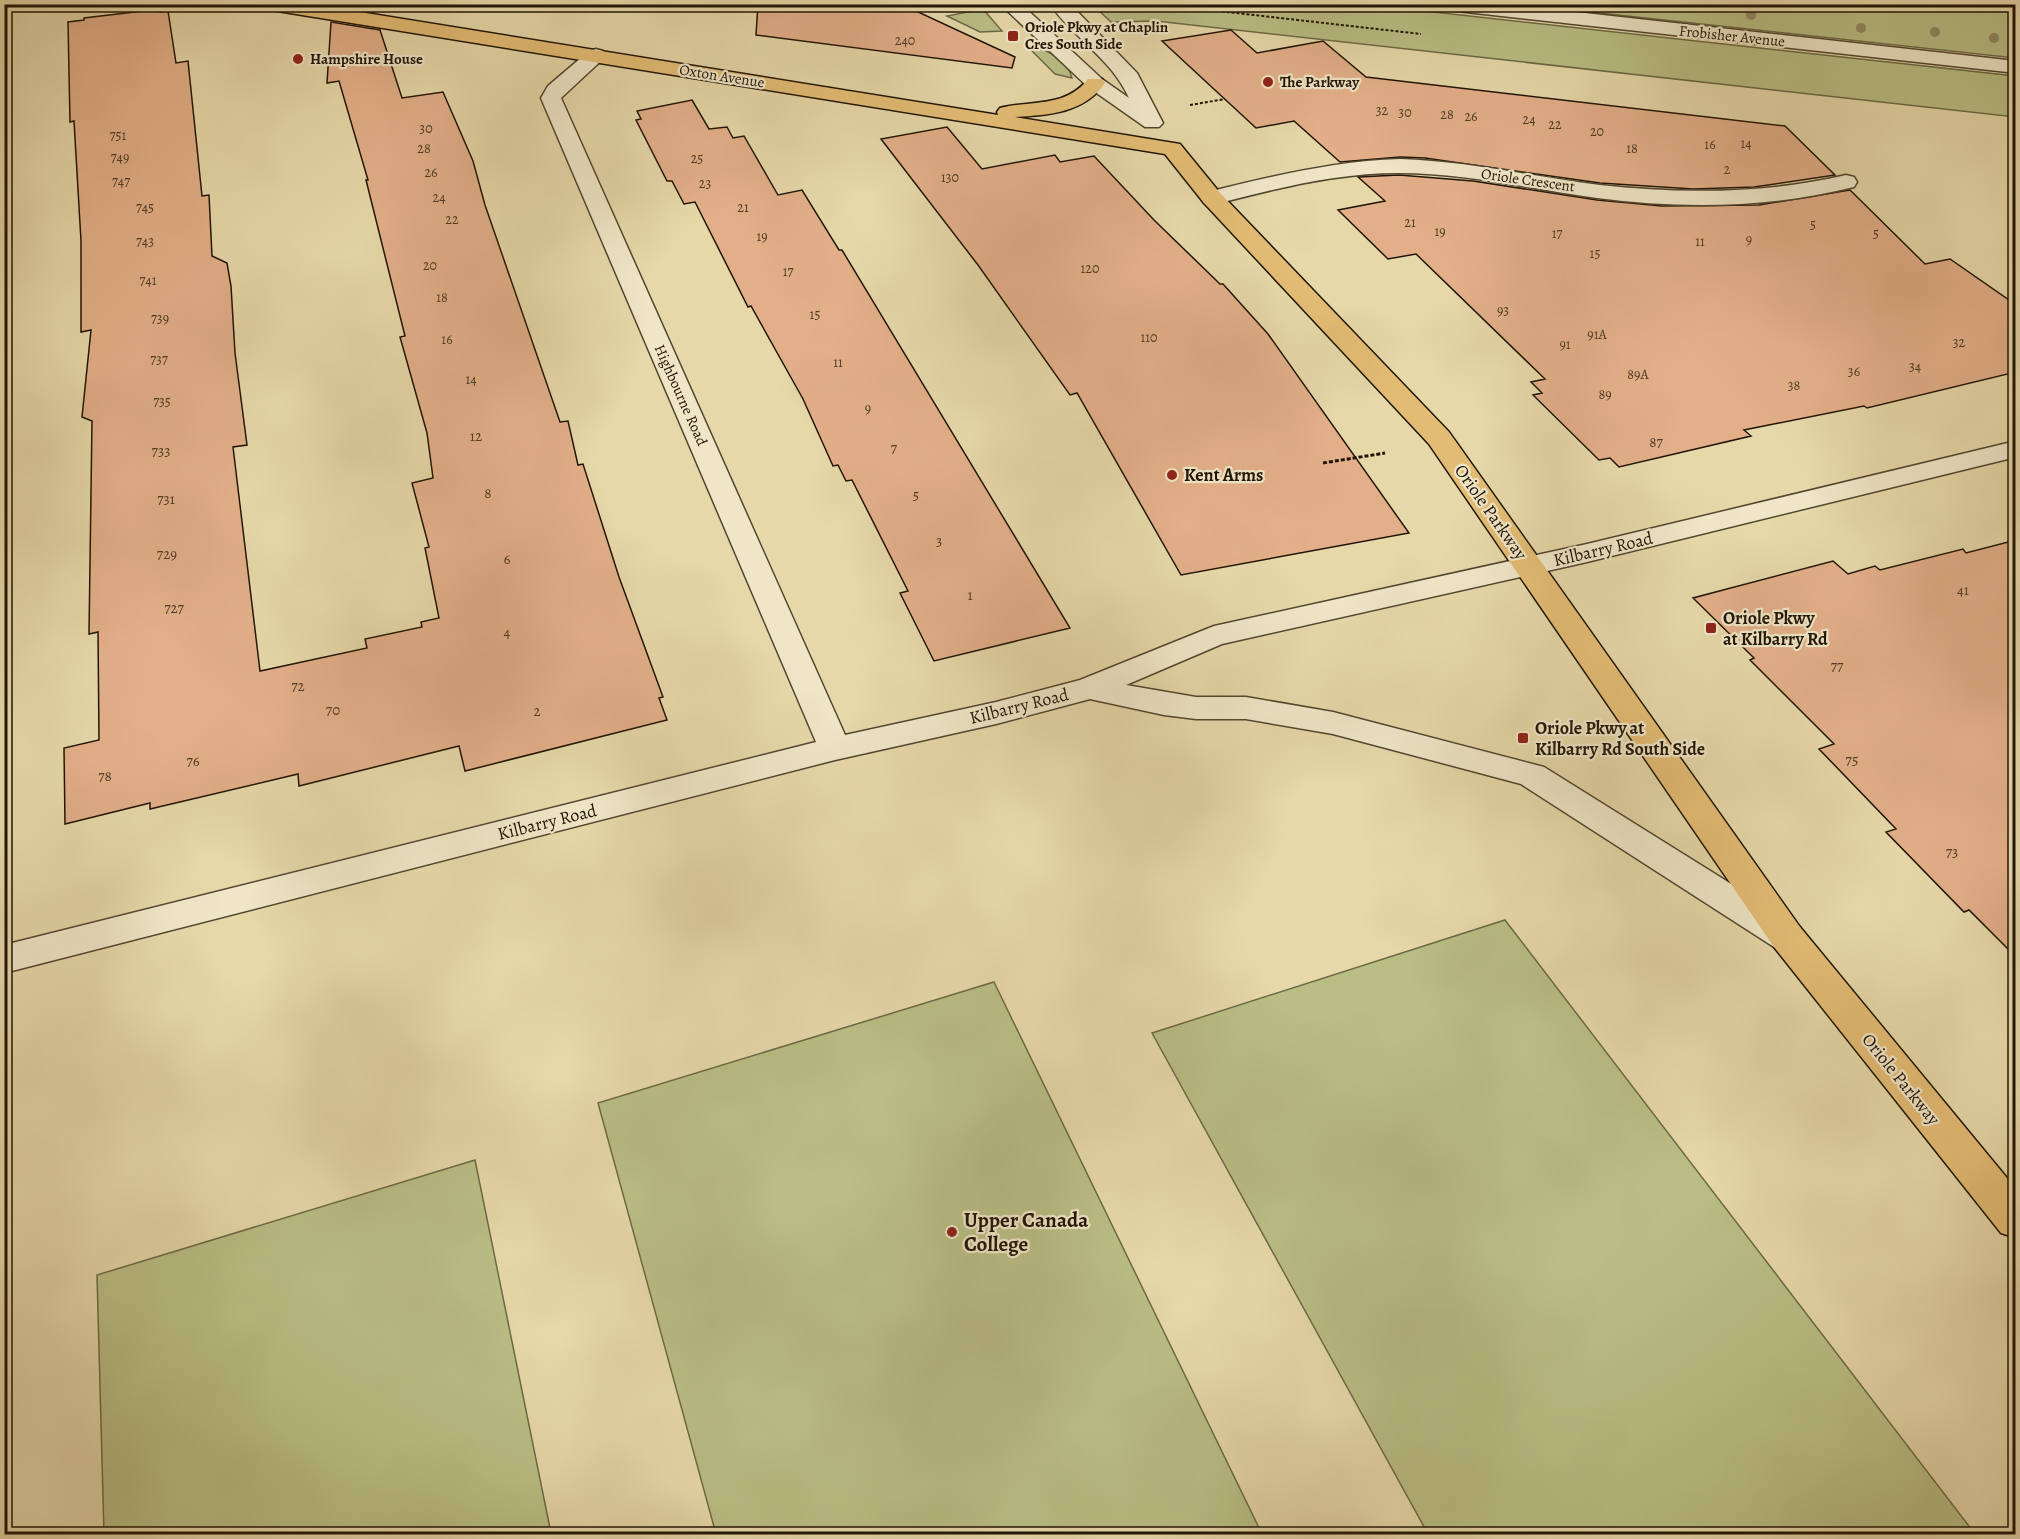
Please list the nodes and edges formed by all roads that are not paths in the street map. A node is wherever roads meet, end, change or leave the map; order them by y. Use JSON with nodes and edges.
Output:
{"nodes":[{"id":1,"x":272,"y":4,"type":"edge"},
{"id":2,"x":1009,"y":4,"type":"edge"},
{"id":3,"x":1059,"y":4,"type":"edge"},
{"id":4,"x":1448,"y":4,"type":"edge"},
{"id":5,"x":596,"y":55,"type":"junction"},
{"id":6,"x":2016,"y":67,"type":"edge"},
{"id":7,"x":1095,"y":83,"type":"junction"},
{"id":8,"x":956,"y":115,"type":"junction"},
{"id":9,"x":1152,"y":123,"type":"junction"},
{"id":10,"x":1172,"y":149,"type":"junction"},
{"id":11,"x":1846,"y":182,"type":"dead end"},
{"id":12,"x":1212,"y":198,"type":"junction"},
{"id":13,"x":2016,"y":448,"type":"edge"},
{"id":14,"x":1529,"y":566,"type":"junction"},
{"id":15,"x":1090,"y":688,"type":"junction"},
{"id":16,"x":1164,"y":704,"type":"joint"},
{"id":17,"x":835,"y":749,"type":"junction"},
{"id":18,"x":1787,"y":937,"type":"junction"},
{"id":19,"x":4,"y":959,"type":"edge"},
{"id":20,"x":2016,"y":1220,"type":"edge"}],
"edges":[{"from":1,"to":5,"type":"main road","name":"Oxton Avenue"},
{"from":2,"to":7,"type":"street","name":"Oriole Parkway"},
{"from":3,"to":9,"type":"street","name":"Oriole Parkway"},
{"from":4,"to":6,"type":"street","name":"Frobisher Avenue"},
{"from":5,"to":8,"type":"main road","name":"Oxton Avenue"},
{"from":5,"to":17,"type":"street","name":"Highbourne Road"},
{"from":7,"to":8,"type":"main road"},
{"from":7,"to":9,"type":"street","name":"Oriole Parkway"},
{"from":8,"to":10,"type":"main road","name":"Oxton Avenue"},
{"from":9,"to":10,"type":"street","name":"Oriole Parkway"},
{"from":10,"to":12,"type":"main road","name":"Oriole Parkway"},
{"from":11,"to":12,"type":"street","name":"Oriole Crescent"},
{"from":12,"to":14,"type":"main road","name":"Oriole Parkway"},
{"from":13,"to":14,"type":"street","name":"Kilbarry Road"},
{"from":14,"to":15,"type":"street","name":"Kilbarry Road"},
{"from":14,"to":18,"type":"main road","name":"Oriole Parkway"},
{"from":15,"to":16,"type":"street","name":"Kilbarry Road"},
{"from":15,"to":17,"type":"street","name":"Kilbarry Road"},
{"from":16,"to":18,"type":"street","name":"Oriole Parkway"},
{"from":17,"to":19,"type":"street","name":"Kilbarry Road"},
{"from":18,"to":20,"type":"main road","name":"Oriole Parkway"}]}
